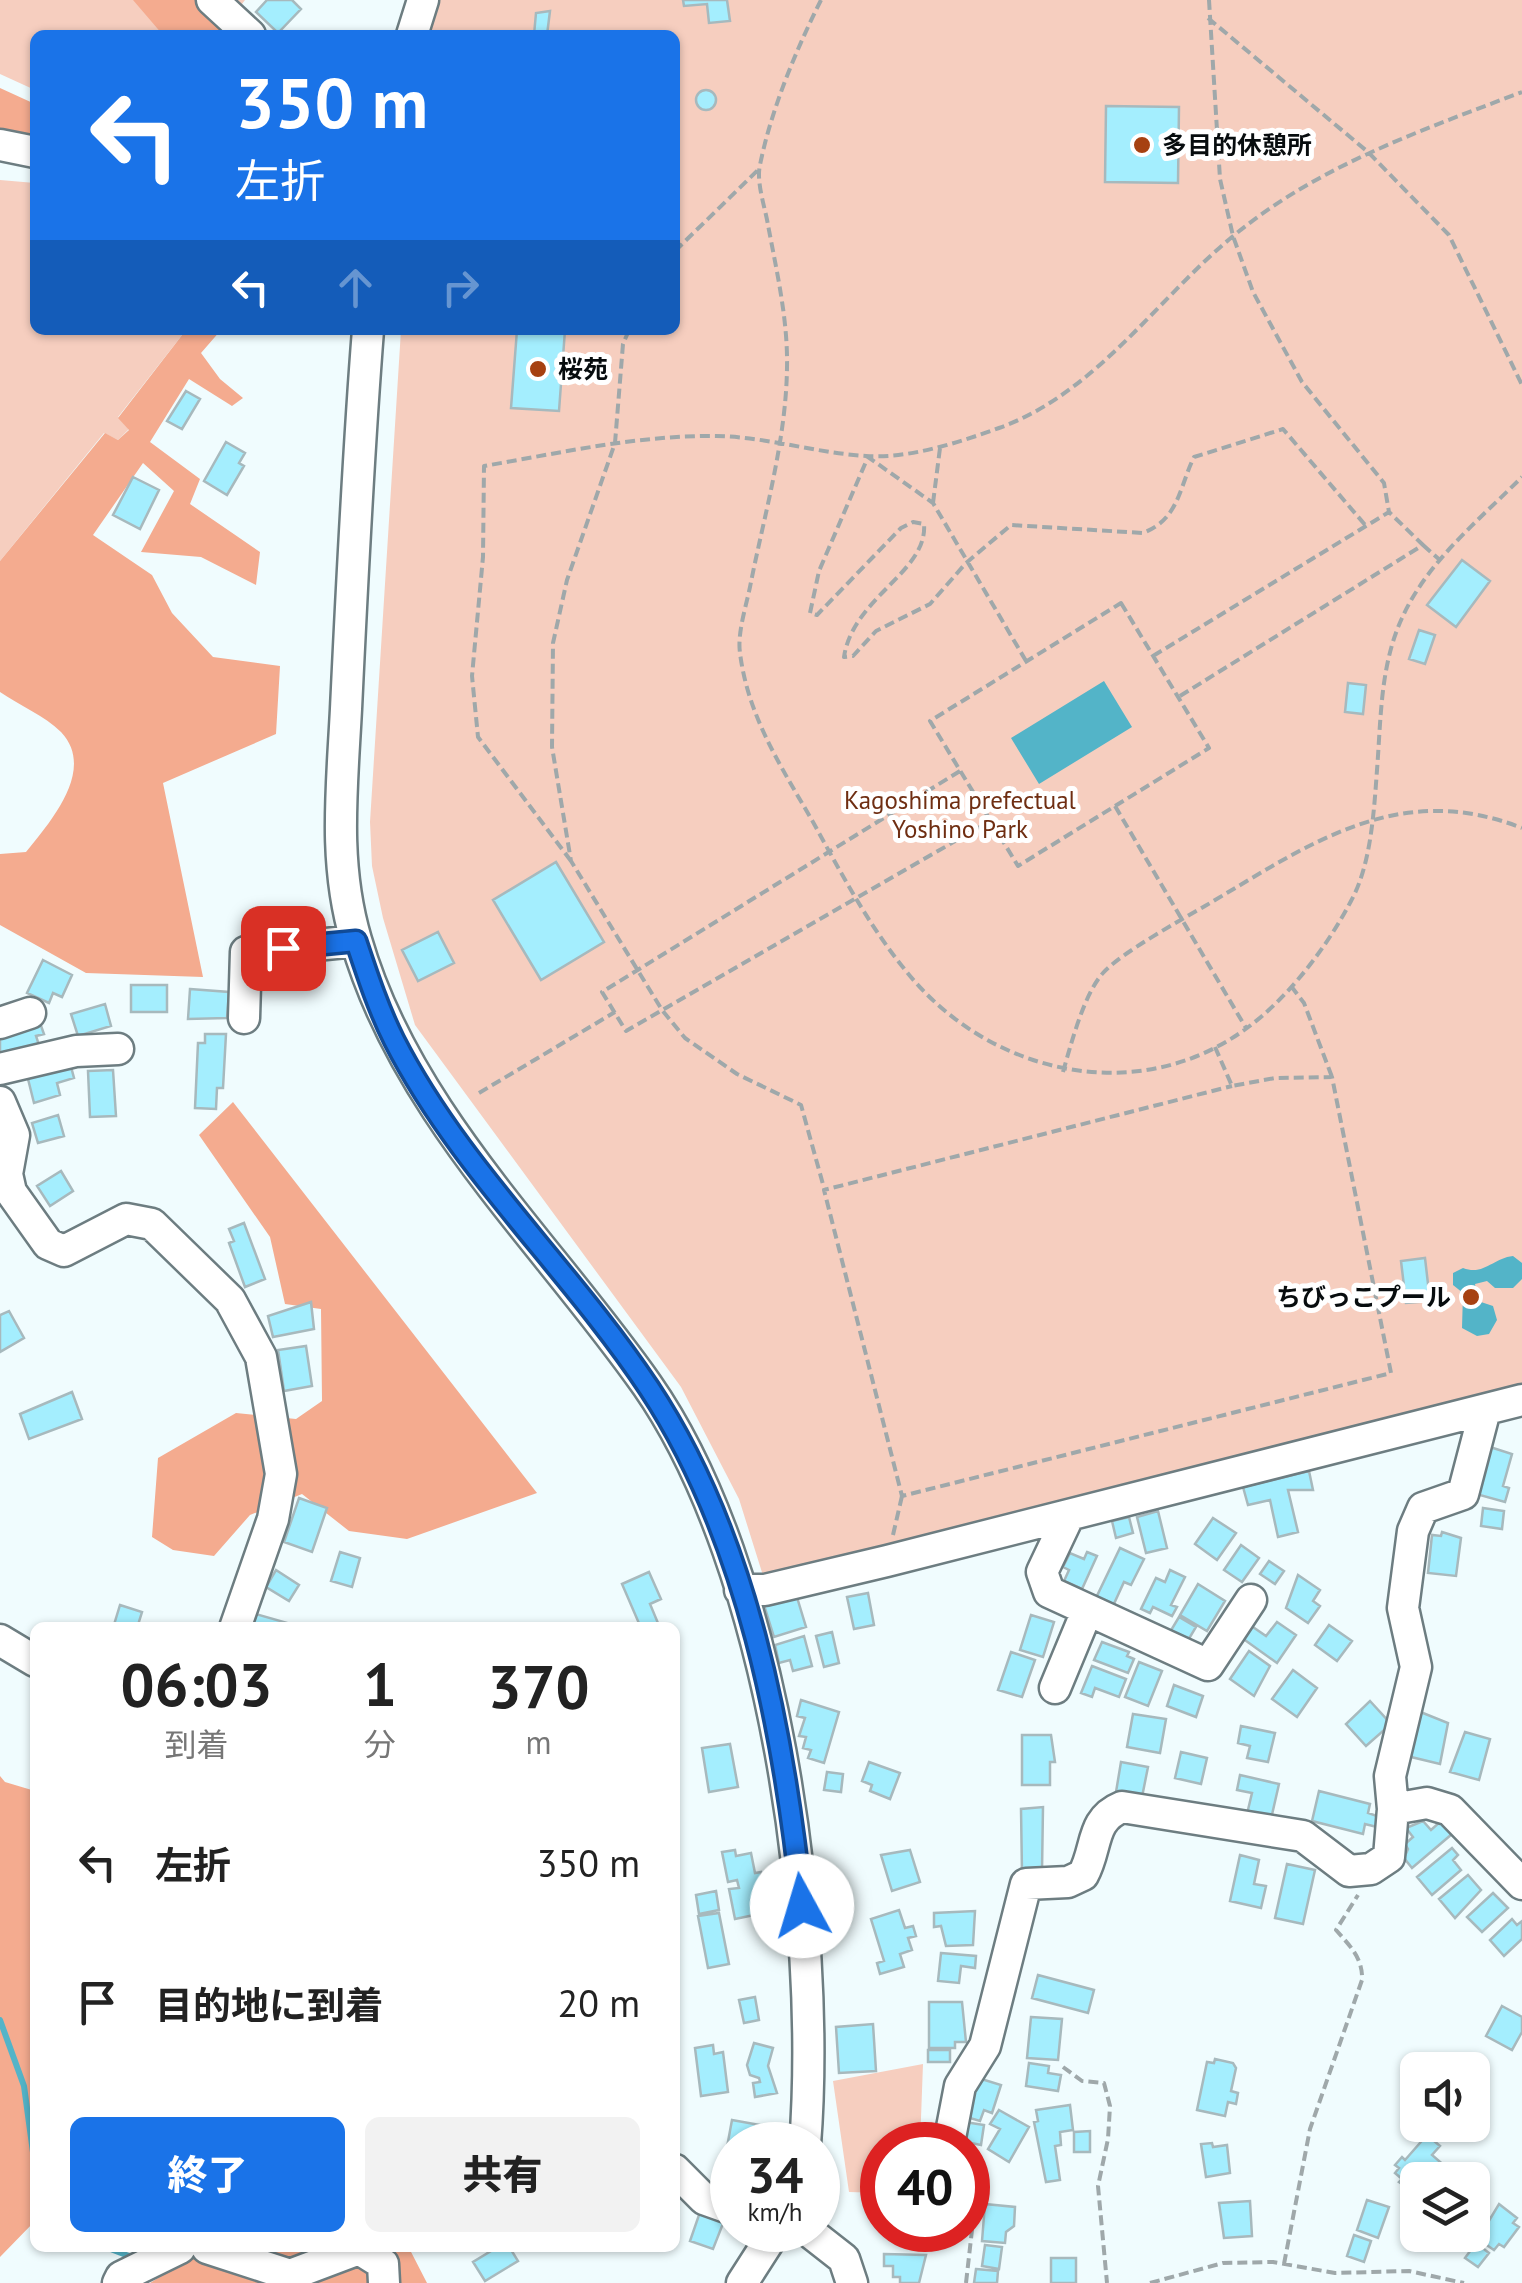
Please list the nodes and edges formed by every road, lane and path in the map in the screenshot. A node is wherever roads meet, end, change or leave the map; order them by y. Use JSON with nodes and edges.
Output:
{"nodes":[{"id":1,"x":212,"y":0,"type":"edge"},
{"id":2,"x":423,"y":0,"type":"edge"},
{"id":3,"x":820,"y":0,"type":"edge"},
{"id":4,"x":1209,"y":0,"type":"edge"},
{"id":5,"x":1208,"y":18,"type":"junction"},
{"id":6,"x":245,"y":30,"type":"edge"},
{"id":7,"x":414,"y":30,"type":"edge"},
{"id":8,"x":1522,"y":92,"type":"edge"},
{"id":9,"x":0,"y":145,"type":"edge"},
{"id":10,"x":30,"y":151,"type":"edge"},
{"id":11,"x":1368,"y":152,"type":"junction"},
{"id":12,"x":758,"y":170,"type":"junction"},
{"id":13,"x":1232,"y":236,"type":"junction"},
{"id":14,"x":680,"y":245,"type":"edge"},
{"id":15,"x":368,"y":335,"type":"edge"},
{"id":16,"x":627,"y":335,"type":"edge"},
{"id":17,"x":1522,"y":385,"type":"edge"},
{"id":18,"x":780,"y":440,"type":"junction"},
{"id":19,"x":614,"y":443,"type":"junction"},
{"id":20,"x":940,"y":446,"type":"junction"},
{"id":21,"x":868,"y":456,"type":"junction"},
{"id":22,"x":1522,"y":478,"type":"edge"},
{"id":23,"x":933,"y":503,"type":"junction"},
{"id":24,"x":1389,"y":512,"type":"junction"},
{"id":25,"x":1366,"y":526,"type":"junction"},
{"id":26,"x":1423,"y":545,"type":"junction"},
{"id":27,"x":1441,"y":561,"type":"junction"},
{"id":28,"x":966,"y":564,"type":"junction"},
{"id":29,"x":1153,"y":656,"type":"junction"},
{"id":30,"x":1026,"y":661,"type":"junction"},
{"id":31,"x":1178,"y":697,"type":"junction"},
{"id":32,"x":960,"y":770,"type":"junction"},
{"id":33,"x":1115,"y":806,"type":"junction"},
{"id":34,"x":1373,"y":818,"type":"junction"},
{"id":35,"x":990,"y":820,"type":"junction"},
{"id":36,"x":1522,"y":828,"type":"edge"},
{"id":37,"x":829,"y":851,"type":"junction"},
{"id":38,"x":571,"y":861,"type":"junction"},
{"id":39,"x":856,"y":898,"type":"junction"},
{"id":40,"x":1184,"y":918,"type":"junction"},
{"id":41,"x":356,"y":941,"type":"junction"},
{"id":42,"x":639,"y":969,"type":"junction"},
{"id":43,"x":1291,"y":986,"type":"junction"},
{"id":44,"x":662,"y":1010,"type":"junction"},
{"id":45,"x":615,"y":1012,"type":"junction"},
{"id":46,"x":30,"y":1013,"type":"dead end"},
{"id":47,"x":244,"y":1018,"type":"dead end"},
{"id":48,"x":0,"y":1023,"type":"edge"},
{"id":49,"x":1246,"y":1028,"type":"junction"},
{"id":50,"x":1214,"y":1047,"type":"junction"},
{"id":51,"x":118,"y":1049,"type":"dead end"},
{"id":52,"x":0,"y":1069,"type":"edge"},
{"id":53,"x":1063,"y":1072,"type":"junction"},
{"id":54,"x":1332,"y":1077,"type":"junction"},
{"id":55,"x":1232,"y":1086,"type":"junction"},
{"id":56,"x":479,"y":1093,"type":"dead end"},
{"id":57,"x":0,"y":1102,"type":"edge"},
{"id":58,"x":824,"y":1190,"type":"junction"},
{"id":59,"x":1522,"y":1400,"type":"edge"},
{"id":60,"x":1485,"y":1410,"type":"junction"},
{"id":61,"x":902,"y":1496,"type":"junction"},
{"id":62,"x":1069,"y":1515,"type":"junction"},
{"id":63,"x":887,"y":1561,"type":"junction"},
{"id":64,"x":740,"y":1590,"type":"junction"},
{"id":65,"x":1251,"y":1600,"type":"dead end"},
{"id":66,"x":1087,"y":1611,"type":"junction"},
{"id":67,"x":238,"y":1622,"type":"edge"},
{"id":68,"x":0,"y":1640,"type":"edge"},
{"id":69,"x":30,"y":1658,"type":"edge"},
{"id":70,"x":1055,"y":1688,"type":"dead end"},
{"id":71,"x":1393,"y":1809,"type":"junction"},
{"id":72,"x":1522,"y":1884,"type":"edge"},
{"id":73,"x":1362,"y":1890,"type":"dead end"},
{"id":74,"x":1063,"y":2067,"type":"dead end"},
{"id":75,"x":806,"y":2122,"type":"edge"},
{"id":76,"x":959,"y":2122,"type":"edge"},
{"id":77,"x":680,"y":2175,"type":"edge"},
{"id":78,"x":710,"y":2201,"type":"edge"},
{"id":79,"x":172,"y":2252,"type":"edge"},
{"id":80,"x":219,"y":2252,"type":"edge"},
{"id":81,"x":349,"y":2252,"type":"edge"},
{"id":82,"x":365,"y":2252,"type":"edge"},
{"id":83,"x":762,"y":2252,"type":"edge"},
{"id":84,"x":835,"y":2252,"type":"edge"},
{"id":85,"x":970,"y":2252,"type":"edge"},
{"id":86,"x":1284,"y":2264,"type":"junction"},
{"id":87,"x":118,"y":2283,"type":"edge"},
{"id":88,"x":384,"y":2283,"type":"edge"},
{"id":89,"x":742,"y":2283,"type":"edge"},
{"id":90,"x":852,"y":2283,"type":"edge"},
{"id":91,"x":966,"y":2283,"type":"edge"},
{"id":92,"x":1107,"y":2283,"type":"edge"},
{"id":93,"x":1150,"y":2283,"type":"edge"},
{"id":94,"x":1464,"y":2283,"type":"edge"}],
"edges":[{"from":1,"to":6,"type":"street"},
{"from":2,"to":7,"type":"street"},
{"from":3,"to":12,"type":"path"},
{"from":4,"to":5,"type":"path"},
{"from":5,"to":11,"type":"path"},
{"from":5,"to":13,"type":"path"},
{"from":8,"to":11,"type":"path"},
{"from":9,"to":10,"type":"street"},
{"from":11,"to":13,"type":"path"},
{"from":11,"to":17,"type":"path"},
{"from":12,"to":14,"type":"path"},
{"from":12,"to":18,"type":"path"},
{"from":13,"to":20,"type":"path"},
{"from":13,"to":24,"type":"path"},
{"from":15,"to":41,"type":"street"},
{"from":16,"to":19,"type":"path"},
{"from":18,"to":19,"type":"path"},
{"from":18,"to":21,"type":"path"},
{"from":18,"to":37,"type":"path"},
{"from":19,"to":38,"type":"path"},
{"from":19,"to":38,"type":"path"},
{"from":20,"to":21,"type":"path"},
{"from":20,"to":23,"type":"path"},
{"from":21,"to":23,"type":"path"},
{"from":21,"to":28,"type":"path"},
{"from":22,"to":27,"type":"path"},
{"from":23,"to":28,"type":"path"},
{"from":24,"to":25,"type":"path"},
{"from":24,"to":26,"type":"path"},
{"from":25,"to":28,"type":"path"},
{"from":25,"to":29,"type":"path"},
{"from":26,"to":27,"type":"path"},
{"from":26,"to":31,"type":"path"},
{"from":27,"to":34,"type":"path"},
{"from":28,"to":30,"type":"path"},
{"from":29,"to":30,"type":"path"},
{"from":29,"to":31,"type":"path"},
{"from":30,"to":32,"type":"path"},
{"from":31,"to":33,"type":"path"},
{"from":32,"to":35,"type":"path"},
{"from":32,"to":37,"type":"path"},
{"from":33,"to":35,"type":"path"},
{"from":33,"to":40,"type":"path"},
{"from":34,"to":36,"type":"path"},
{"from":34,"to":40,"type":"path"},
{"from":34,"to":43,"type":"path"},
{"from":35,"to":39,"type":"path"},
{"from":37,"to":39,"type":"path"},
{"from":37,"to":42,"type":"path"},
{"from":38,"to":42,"type":"path"},
{"from":39,"to":44,"type":"path"},
{"from":39,"to":53,"type":"path"},
{"from":40,"to":49,"type":"path"},
{"from":40,"to":53,"type":"path"},
{"from":41,"to":47,"type":"street"},
{"from":41,"to":64,"type":"street"},
{"from":42,"to":44,"type":"path"},
{"from":42,"to":45,"type":"path"},
{"from":43,"to":49,"type":"path"},
{"from":43,"to":54,"type":"path"},
{"from":44,"to":45,"type":"path"},
{"from":44,"to":58,"type":"path"},
{"from":45,"to":56,"type":"path"},
{"from":46,"to":48,"type":"street"},
{"from":49,"to":50,"type":"path"},
{"from":50,"to":53,"type":"path"},
{"from":50,"to":55,"type":"path"},
{"from":51,"to":52,"type":"street"},
{"from":54,"to":55,"type":"path"},
{"from":54,"to":61,"type":"path"},
{"from":55,"to":58,"type":"path"},
{"from":57,"to":67,"type":"street"},
{"from":58,"to":61,"type":"path"},
{"from":59,"to":60,"type":"street"},
{"from":60,"to":62,"type":"street"},
{"from":60,"to":71,"type":"street"},
{"from":61,"to":63,"type":"path"},
{"from":62,"to":63,"type":"street"},
{"from":62,"to":66,"type":"street"},
{"from":63,"to":64,"type":"street"},
{"from":64,"to":75,"type":"street"},
{"from":65,"to":66,"type":"street"},
{"from":66,"to":70,"type":"street"},
{"from":68,"to":69,"type":"street"},
{"from":71,"to":72,"type":"street"},
{"from":71,"to":76,"type":"street"},
{"from":73,"to":86,"type":"path"},
{"from":74,"to":92,"type":"path"},
{"from":77,"to":78,"type":"street"},
{"from":79,"to":87,"type":"street"},
{"from":80,"to":81,"type":"street"},
{"from":82,"to":88,"type":"street"},
{"from":83,"to":89,"type":"street"},
{"from":84,"to":90,"type":"street"},
{"from":85,"to":91,"type":"path"},
{"from":86,"to":93,"type":"path"},
{"from":86,"to":94,"type":"path"}]}
